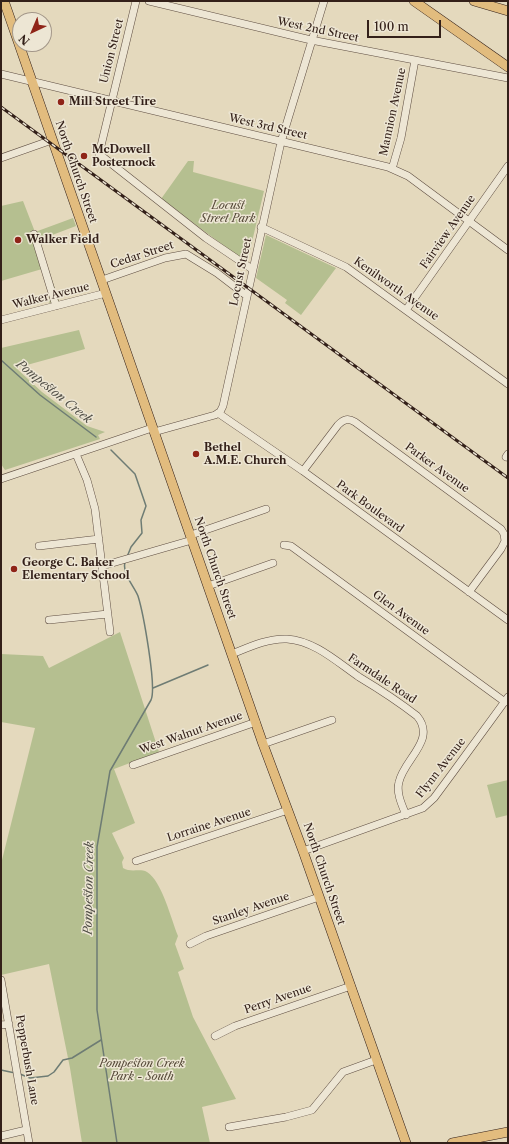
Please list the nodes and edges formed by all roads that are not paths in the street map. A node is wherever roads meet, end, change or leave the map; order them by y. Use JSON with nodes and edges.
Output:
{"nodes":[{"id":1,"x":4,"y":1,"type":"edge"},
{"id":2,"x":136,"y":1,"type":"edge"},
{"id":3,"x":148,"y":1,"type":"edge"},
{"id":4,"x":324,"y":1,"type":"edge"},
{"id":5,"x":474,"y":1,"type":"edge"},
{"id":6,"x":417,"y":2,"type":"edge"},
{"id":7,"x":508,"y":11,"type":"edge"},
{"id":8,"x":311,"y":40,"type":"junction"},
{"id":9,"x":415,"y":60,"type":"junction"},
{"id":10,"x":508,"y":67,"type":"edge"},
{"id":11,"x":1,"y":74,"type":"edge"},
{"id":12,"x":508,"y":78,"type":"edge"},
{"id":13,"x":31,"y":82,"type":"junction"},
{"id":14,"x":112,"y":102,"type":"junction"},
{"id":15,"x":52,"y":140,"type":"junction"},
{"id":16,"x":281,"y":142,"type":"junction"},
{"id":17,"x":1,"y":158,"type":"edge"},
{"id":18,"x":508,"y":166,"type":"edge"},
{"id":19,"x":392,"y":169,"type":"junction"},
{"id":20,"x":469,"y":221,"type":"junction"},
{"id":21,"x":262,"y":228,"type":"junction"},
{"id":22,"x":34,"y":234,"type":"dead end"},
{"id":23,"x":508,"y":250,"type":"edge"},
{"id":24,"x":252,"y":269,"type":"junction"},
{"id":25,"x":102,"y":280,"type":"junction"},
{"id":26,"x":106,"y":293,"type":"junction"},
{"id":27,"x":247,"y":296,"type":"junction"},
{"id":28,"x":56,"y":306,"type":"junction"},
{"id":29,"x":406,"y":310,"type":"junction"},
{"id":30,"x":1,"y":320,"type":"edge"},
{"id":31,"x":508,"y":384,"type":"edge"},
{"id":32,"x":218,"y":413,"type":"junction"},
{"id":33,"x":153,"y":430,"type":"junction"},
{"id":34,"x":76,"y":454,"type":"junction"},
{"id":35,"x":303,"y":471,"type":"junction"},
{"id":36,"x":1,"y":479,"type":"edge"},
{"id":37,"x":266,"y":509,"type":"dead end"},
{"id":38,"x":192,"y":538,"type":"junction"},
{"id":39,"x":99,"y":539,"type":"junction"},
{"id":40,"x":284,"y":545,"type":"dead end"},
{"id":41,"x":39,"y":546,"type":"dead end"},
{"id":42,"x":273,"y":563,"type":"dead end"},
{"id":43,"x":102,"y":566,"type":"junction"},
{"id":44,"x":208,"y":586,"type":"junction"},
{"id":45,"x":469,"y":592,"type":"junction"},
{"id":46,"x":108,"y":614,"type":"junction"},
{"id":47,"x":49,"y":620,"type":"dead end"},
{"id":48,"x":508,"y":620,"type":"edge"},
{"id":49,"x":110,"y":632,"type":"dead end"},
{"id":50,"x":232,"y":654,"type":"junction"},
{"id":51,"x":506,"y":699,"type":"edge"},
{"id":52,"x":332,"y":720,"type":"dead end"},
{"id":53,"x":256,"y":722,"type":"junction"},
{"id":54,"x":264,"y":744,"type":"junction"},
{"id":55,"x":133,"y":766,"type":"dead end"},
{"id":56,"x":288,"y":810,"type":"junction"},
{"id":57,"x":406,"y":815,"type":"junction"},
{"id":58,"x":303,"y":851,"type":"junction"},
{"id":59,"x":136,"y":861,"type":"dead end"},
{"id":60,"x":319,"y":897,"type":"junction"},
{"id":61,"x":190,"y":944,"type":"dead end"},
{"id":62,"x":1,"y":980,"type":"edge"},
{"id":63,"x":351,"y":986,"type":"junction"},
{"id":64,"x":9,"y":1024,"type":"junction"},
{"id":65,"x":1,"y":1026,"type":"edge"},
{"id":66,"x":215,"y":1036,"type":"dead end"},
{"id":67,"x":376,"y":1060,"type":"junction"},
{"id":68,"x":229,"y":1127,"type":"dead end"},
{"id":69,"x":26,"y":1130,"type":"junction"},
{"id":70,"x":508,"y":1132,"type":"edge"},
{"id":71,"x":1,"y":1136,"type":"edge"},
{"id":72,"x":29,"y":1143,"type":"edge"},
{"id":73,"x":406,"y":1143,"type":"edge"},
{"id":74,"x":452,"y":1143,"type":"edge"}],
"edges":[{"from":1,"to":13,"type":"main road","name":"North Church Street"},
{"from":2,"to":14,"type":"street","name":"Union Street"},
{"from":3,"to":8,"type":"street","name":"West 2nd Street"},
{"from":4,"to":8,"type":"street","name":"Locust Street"},
{"from":5,"to":7,"type":"main road"},
{"from":6,"to":10,"type":"main road"},
{"from":8,"to":9,"type":"street","name":"West 2nd Street"},
{"from":8,"to":16,"type":"street","name":"Locust Street"},
{"from":9,"to":12,"type":"street","name":"West 2nd Street"},
{"from":9,"to":19,"type":"street","name":"Mannion Avenue"},
{"from":11,"to":13,"type":"street","name":"West 3rd Street"},
{"from":13,"to":14,"type":"street","name":"West 3rd Street"},
{"from":13,"to":15,"type":"main road","name":"North Church Street"},
{"from":14,"to":16,"type":"street","name":"West 3rd Street"},
{"from":14,"to":24,"type":"street","name":"Union Street"},
{"from":15,"to":17,"type":"street"},
{"from":15,"to":25,"type":"main road","name":"North Church Street"},
{"from":16,"to":19,"type":"street","name":"West 3rd Street"},
{"from":16,"to":21,"type":"street","name":"Locust Street"},
{"from":18,"to":20,"type":"street","name":"Fairview Avenue"},
{"from":19,"to":20,"type":"street","name":"West 3rd Street"},
{"from":20,"to":23,"type":"street","name":"West 3rd Street"},
{"from":20,"to":29,"type":"street","name":"Fairview Avenue"},
{"from":21,"to":24,"type":"street","name":"Locust Street"},
{"from":21,"to":29,"type":"street","name":"Kenilworth Avenue"},
{"from":22,"to":28,"type":"street"},
{"from":24,"to":27,"type":"street","name":"Locust Street"},
{"from":25,"to":26,"type":"main road","name":"North Church Street"},
{"from":25,"to":27,"type":"street","name":"Cedar Street"},
{"from":26,"to":28,"type":"street","name":"Walker Avenue"},
{"from":26,"to":33,"type":"main road","name":"North Church Street"},
{"from":27,"to":32,"type":"street","name":"Locust Street"},
{"from":28,"to":30,"type":"street","name":"Walker Avenue"},
{"from":29,"to":31,"type":"street","name":"Kenilworth Avenue"},
{"from":32,"to":33,"type":"street"},
{"from":32,"to":35,"type":"street","name":"Park Boulevard"},
{"from":33,"to":34,"type":"street"},
{"from":33,"to":38,"type":"main road","name":"North Church Street"},
{"from":34,"to":36,"type":"street"},
{"from":34,"to":39,"type":"street"},
{"from":35,"to":45,"type":"street","name":"Park Boulevard"},
{"from":35,"to":45,"type":"street","name":"Parker Avenue"},
{"from":37,"to":38,"type":"street"},
{"from":38,"to":43,"type":"street"},
{"from":38,"to":44,"type":"main road","name":"North Church Street"},
{"from":39,"to":41,"type":"street"},
{"from":39,"to":43,"type":"street"},
{"from":40,"to":51,"type":"street","name":"Glen Avenue"},
{"from":42,"to":44,"type":"street"},
{"from":43,"to":46,"type":"street"},
{"from":44,"to":50,"type":"main road","name":"North Church Street"},
{"from":45,"to":48,"type":"street","name":"Park Boulevard"},
{"from":46,"to":47,"type":"street"},
{"from":46,"to":49,"type":"street"},
{"from":50,"to":53,"type":"main road","name":"North Church Street"},
{"from":50,"to":57,"type":"street","name":"Farmdale Road"},
{"from":51,"to":57,"type":"street","name":"Flynn Avenue"},
{"from":52,"to":54,"type":"street"},
{"from":53,"to":54,"type":"main road","name":"North Church Street"},
{"from":53,"to":55,"type":"street","name":"West Walnut Avenue"},
{"from":54,"to":56,"type":"main road","name":"North Church Street"},
{"from":56,"to":58,"type":"main road","name":"North Church Street"},
{"from":56,"to":59,"type":"street","name":"Lorraine Avenue"},
{"from":57,"to":58,"type":"street","name":"Flynn Avenue"},
{"from":58,"to":60,"type":"main road","name":"North Church Street"},
{"from":60,"to":61,"type":"street","name":"Stanley Avenue"},
{"from":60,"to":63,"type":"main road","name":"North Church Street"},
{"from":62,"to":64,"type":"street","name":"Pepperbush Lane"},
{"from":63,"to":66,"type":"street","name":"Perry Avenue"},
{"from":63,"to":67,"type":"main road","name":"North Church Street"},
{"from":64,"to":65,"type":"street"},
{"from":64,"to":69,"type":"street","name":"Pepperbush Lane"},
{"from":67,"to":68,"type":"street"},
{"from":67,"to":73,"type":"main road","name":"North Church Street"},
{"from":69,"to":71,"type":"street"},
{"from":69,"to":72,"type":"street","name":"Pepperbush Lane"},
{"from":70,"to":74,"type":"main road"}]}
